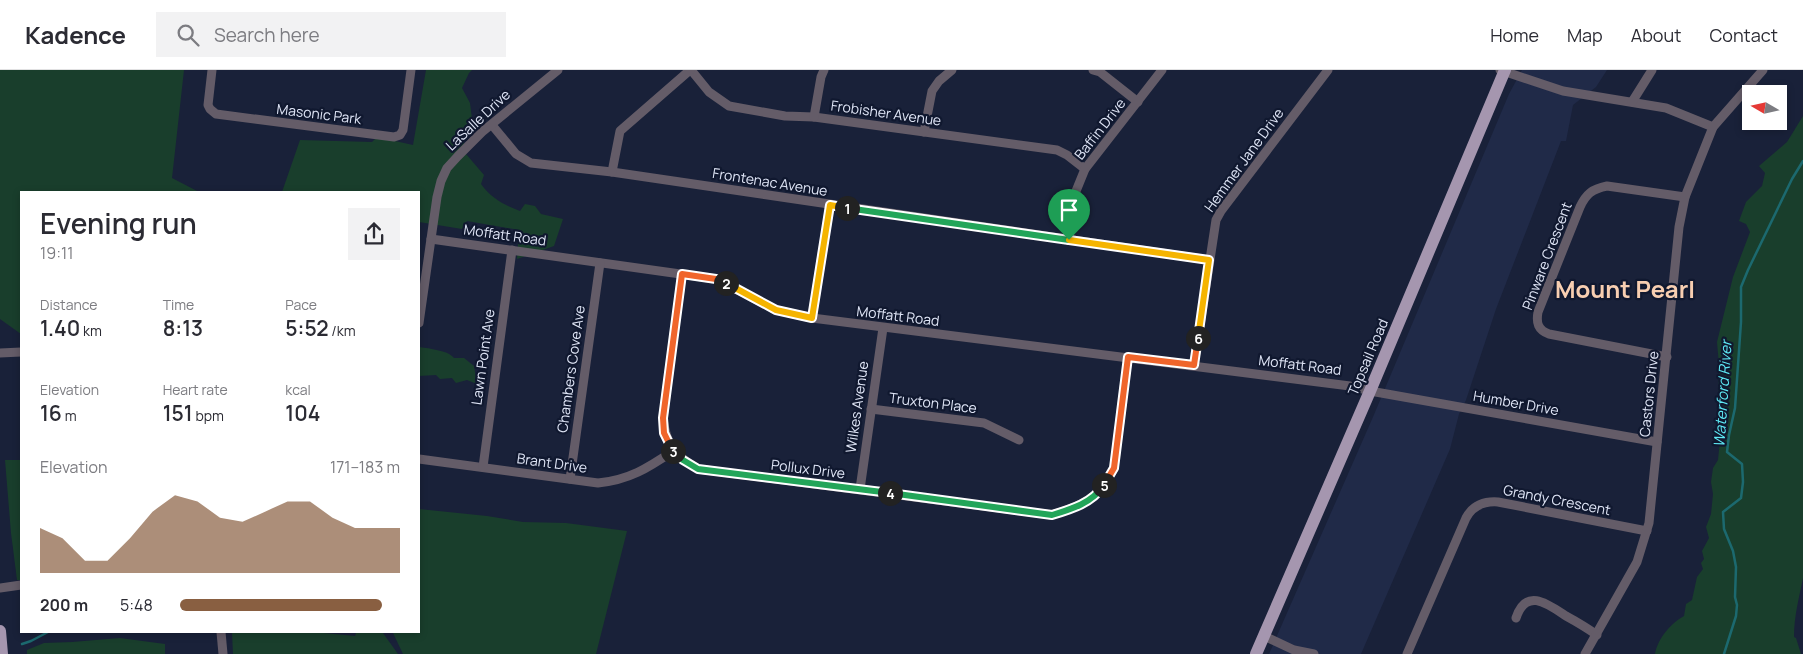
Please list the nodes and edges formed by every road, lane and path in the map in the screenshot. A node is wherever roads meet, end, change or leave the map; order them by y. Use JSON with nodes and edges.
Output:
{"nodes":[{"id":1,"x":212,"y":70,"type":"edge"},
{"id":2,"x":411,"y":70,"type":"edge"},
{"id":3,"x":558,"y":70,"type":"edge"},
{"id":4,"x":690,"y":70,"type":"edge"},
{"id":5,"x":824,"y":70,"type":"edge"},
{"id":6,"x":952,"y":70,"type":"edge"},
{"id":7,"x":1093,"y":70,"type":"edge"},
{"id":8,"x":1162,"y":70,"type":"edge"},
{"id":9,"x":1328,"y":70,"type":"edge"},
{"id":10,"x":1503,"y":70,"type":"edge"},
{"id":11,"x":1652,"y":70,"type":"edge"},
{"id":12,"x":1763,"y":70,"type":"edge"},
{"id":13,"x":1138,"y":102,"type":"junction"},
{"id":14,"x":1632,"y":102,"type":"junction"},
{"id":15,"x":814,"y":117,"type":"junction"},
{"id":16,"x":492,"y":125,"type":"junction"},
{"id":17,"x":1713,"y":127,"type":"junction"},
{"id":18,"x":924,"y":132,"type":"junction"},
{"id":19,"x":1085,"y":169,"type":"junction"},
{"id":20,"x":612,"y":172,"type":"junction"},
{"id":21,"x":1685,"y":197,"type":"junction"},
{"id":22,"x":830,"y":205,"type":"junction"},
{"id":23,"x":431,"y":239,"type":"junction"},
{"id":24,"x":1069,"y":240,"type":"junction"},
{"id":25,"x":512,"y":250,"type":"junction"},
{"id":26,"x":1209,"y":260,"type":"junction"},
{"id":27,"x":600,"y":263,"type":"junction"},
{"id":28,"x":682,"y":274,"type":"junction"},
{"id":29,"x":420,"y":316,"type":"edge"},
{"id":30,"x":812,"y":318,"type":"junction"},
{"id":31,"x":883,"y":328,"type":"junction"},
{"id":32,"x":20,"y":352,"type":"edge"},
{"id":33,"x":0,"y":353,"type":"edge"},
{"id":34,"x":1128,"y":357,"type":"junction"},
{"id":35,"x":1667,"y":357,"type":"junction"},
{"id":36,"x":1194,"y":365,"type":"junction"},
{"id":37,"x":1370,"y":391,"type":"junction"},
{"id":38,"x":871,"y":409,"type":"junction"},
{"id":39,"x":1019,"y":440,"type":"dead end"},
{"id":40,"x":1657,"y":442,"type":"junction"},
{"id":41,"x":673,"y":451,"type":"junction"},
{"id":42,"x":420,"y":459,"type":"edge"},
{"id":43,"x":483,"y":468,"type":"junction"},
{"id":44,"x":570,"y":479,"type":"junction"},
{"id":45,"x":860,"y":489,"type":"junction"},
{"id":46,"x":1647,"y":531,"type":"junction"},
{"id":47,"x":20,"y":585,"type":"edge"},
{"id":48,"x":0,"y":588,"type":"edge"},
{"id":49,"x":1516,"y":618,"type":"dead end"},
{"id":50,"x":0,"y":631,"type":"edge"},
{"id":51,"x":221,"y":633,"type":"edge"},
{"id":52,"x":1597,"y":635,"type":"junction"},
{"id":53,"x":1264,"y":636,"type":"junction"},
{"id":54,"x":2,"y":654,"type":"edge"},
{"id":55,"x":223,"y":654,"type":"edge"},
{"id":56,"x":1256,"y":654,"type":"edge"},
{"id":57,"x":1314,"y":654,"type":"edge"},
{"id":58,"x":1407,"y":654,"type":"edge"},
{"id":59,"x":1585,"y":654,"type":"edge"}],
"edges":[{"from":1,"to":2,"type":"street","name":"Masonic Park"},
{"from":3,"to":16,"type":"street","name":"LaSalle Drive"},
{"from":4,"to":15,"type":"street","name":"Frobisher Avenue"},
{"from":4,"to":20,"type":"street"},
{"from":5,"to":15,"type":"street"},
{"from":6,"to":18,"type":"street"},
{"from":7,"to":13,"type":"street"},
{"from":8,"to":13,"type":"street","name":"Baffin Drive"},
{"from":9,"to":26,"type":"street","name":"Hemmer Jane Drive"},
{"from":10,"to":14,"type":"street"},
{"from":10,"to":37,"type":"main road","name":"Topsail Road"},
{"from":11,"to":14,"type":"street"},
{"from":12,"to":17,"type":"street","name":"Castors Drive"},
{"from":13,"to":19,"type":"street","name":"Baffin Drive"},
{"from":14,"to":17,"type":"street"},
{"from":15,"to":18,"type":"street","name":"Frobisher Avenue"},
{"from":16,"to":20,"type":"street","name":"Frontenac Avenue"},
{"from":16,"to":23,"type":"street","name":"LaSalle Drive"},
{"from":17,"to":21,"type":"street","name":"Castors Drive"},
{"from":18,"to":19,"type":"street","name":"Frobisher Avenue"},
{"from":19,"to":24,"type":"street","name":"Baffin Drive"},
{"from":20,"to":22,"type":"street","name":"Frontenac Avenue"},
{"from":21,"to":35,"type":"street","name":"Castors Drive"},
{"from":21,"to":35,"type":"street","name":"Pinware Crescent"},
{"from":22,"to":24,"type":"street","name":"Frontenac Avenue"},
{"from":22,"to":30,"type":"street"},
{"from":23,"to":25,"type":"street","name":"Moffatt Road"},
{"from":23,"to":29,"type":"street","name":"LaSalle Drive"},
{"from":24,"to":26,"type":"street","name":"Frontenac Avenue"},
{"from":25,"to":27,"type":"street","name":"Moffatt Road"},
{"from":25,"to":43,"type":"street","name":"Lawn Point Ave"},
{"from":26,"to":36,"type":"street","name":"Hemmer Jane Drive"},
{"from":27,"to":28,"type":"street","name":"Moffatt Road"},
{"from":27,"to":44,"type":"street","name":"Chambers Cove Ave"},
{"from":28,"to":30,"type":"street","name":"Moffatt Road"},
{"from":28,"to":41,"type":"street"},
{"from":30,"to":31,"type":"street","name":"Moffatt Road"},
{"from":31,"to":34,"type":"street","name":"Moffatt Road"},
{"from":31,"to":38,"type":"street","name":"Wilkes Avenue"},
{"from":32,"to":33,"type":"street"},
{"from":34,"to":36,"type":"street","name":"Moffatt Road"},
{"from":34,"to":45,"type":"street","name":"Pollux Drive"},
{"from":35,"to":40,"type":"street","name":"Castors Drive"},
{"from":36,"to":37,"type":"street","name":"Moffatt Road"},
{"from":37,"to":40,"type":"street","name":"Humber Drive"},
{"from":37,"to":53,"type":"main road","name":"Topsail Road"},
{"from":38,"to":39,"type":"street","name":"Truxton Place"},
{"from":38,"to":45,"type":"street","name":"Wilkes Avenue"},
{"from":40,"to":46,"type":"street","name":"Castors Drive"},
{"from":41,"to":44,"type":"street","name":"Brant Drive"},
{"from":41,"to":45,"type":"street","name":"Pollux Drive"},
{"from":42,"to":43,"type":"street","name":"Brant Drive"},
{"from":43,"to":44,"type":"street","name":"Brant Drive"},
{"from":46,"to":52,"type":"street","name":"Castors Drive"},
{"from":46,"to":58,"type":"street","name":"Grandy Crescent"},
{"from":47,"to":48,"type":"street"},
{"from":49,"to":52,"type":"street"},
{"from":50,"to":54,"type":"main road"},
{"from":51,"to":55,"type":"street"},
{"from":52,"to":59,"type":"street","name":"Castors Drive"},
{"from":53,"to":56,"type":"main road","name":"Topsail Road"},
{"from":53,"to":57,"type":"street"}]}
